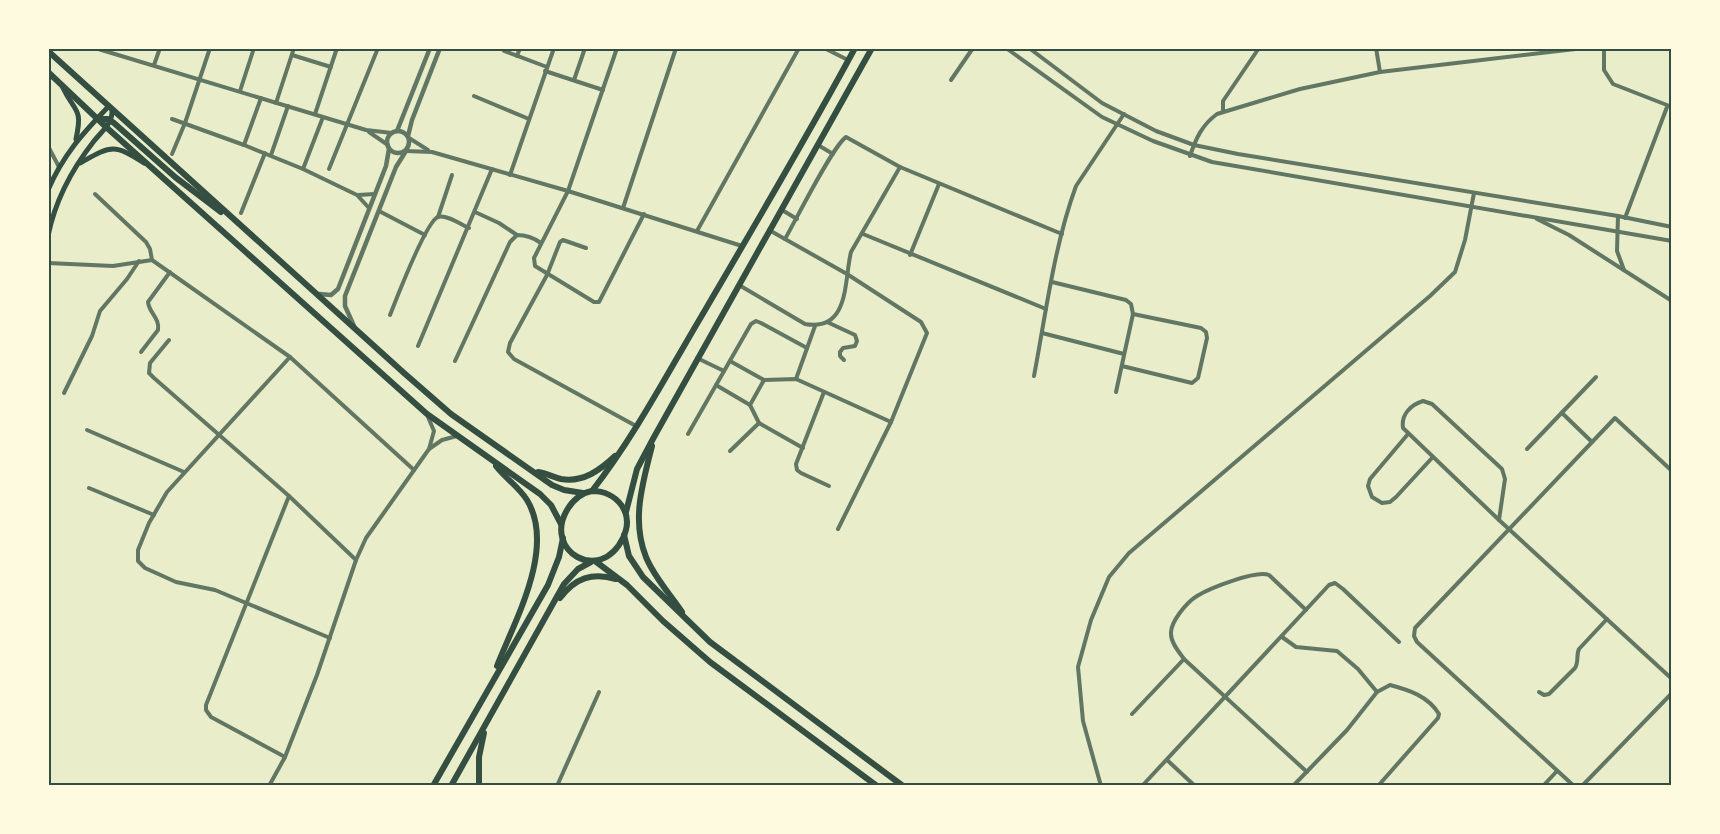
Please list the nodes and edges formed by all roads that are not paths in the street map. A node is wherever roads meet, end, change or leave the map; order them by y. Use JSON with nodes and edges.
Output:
{"nodes":[{"id":1,"x":95,"y":48,"type":"edge"},
{"id":2,"x":117,"y":48,"type":"edge"},
{"id":3,"x":160,"y":48,"type":"edge"},
{"id":4,"x":210,"y":48,"type":"edge"},
{"id":5,"x":255,"y":48,"type":"edge"},
{"id":6,"x":294,"y":48,"type":"edge"},
{"id":7,"x":337,"y":48,"type":"edge"},
{"id":8,"x":378,"y":48,"type":"edge"},
{"id":9,"x":430,"y":48,"type":"edge"},
{"id":10,"x":440,"y":48,"type":"edge"},
{"id":11,"x":520,"y":48,"type":"edge"},
{"id":12,"x":554,"y":48,"type":"edge"},
{"id":13,"x":585,"y":48,"type":"edge"},
{"id":14,"x":617,"y":48,"type":"edge"},
{"id":15,"x":676,"y":48,"type":"edge"},
{"id":16,"x":799,"y":48,"type":"edge"},
{"id":17,"x":824,"y":48,"type":"edge"},
{"id":18,"x":855,"y":48,"type":"edge"},
{"id":19,"x":973,"y":48,"type":"edge"},
{"id":20,"x":1006,"y":48,"type":"edge"},
{"id":21,"x":1029,"y":48,"type":"edge"},
{"id":22,"x":1259,"y":48,"type":"edge"},
{"id":23,"x":1376,"y":48,"type":"edge"},
{"id":24,"x":1524,"y":48,"type":"edge"},
{"id":25,"x":1584,"y":48,"type":"edge"},
{"id":26,"x":1605,"y":48,"type":"edge"},
{"id":27,"x":503,"y":50,"type":"edge"},
{"id":28,"x":872,"y":50,"type":"edge"},
{"id":29,"x":48,"y":51,"type":"edge"},
{"id":30,"x":115,"y":54,"type":"junction"},
{"id":31,"x":292,"y":55,"type":"junction"},
{"id":32,"x":1525,"y":55,"type":"junction"},
{"id":33,"x":517,"y":56,"type":"junction"},
{"id":34,"x":848,"y":60,"type":"junction"},
{"id":35,"x":154,"y":65,"type":"junction"},
{"id":36,"x":331,"y":67,"type":"junction"},
{"id":37,"x":546,"y":69,"type":"junction"},
{"id":38,"x":48,"y":72,"type":"edge"},
{"id":39,"x":1380,"y":72,"type":"junction"},
{"id":40,"x":200,"y":79,"type":"junction"},
{"id":41,"x":574,"y":80,"type":"junction"},
{"id":42,"x":951,"y":80,"type":"dead end"},
{"id":43,"x":61,"y":83,"type":"junction"},
{"id":44,"x":603,"y":90,"type":"junction"},
{"id":45,"x":240,"y":91,"type":"junction"},
{"id":46,"x":474,"y":96,"type":"dead end"},
{"id":47,"x":261,"y":98,"type":"junction"},
{"id":48,"x":276,"y":103,"type":"junction"},
{"id":49,"x":288,"y":106,"type":"junction"},
{"id":50,"x":1669,"y":107,"type":"edge"},
{"id":51,"x":110,"y":108,"type":"junction"},
{"id":52,"x":1223,"y":111,"type":"junction"},
{"id":53,"x":315,"y":114,"type":"junction"},
{"id":54,"x":1124,"y":114,"type":"junction"},
{"id":55,"x":323,"y":117,"type":"junction"},
{"id":56,"x":97,"y":118,"type":"junction"},
{"id":57,"x":529,"y":118,"type":"junction"},
{"id":58,"x":172,"y":119,"type":"dead end"},
{"id":59,"x":111,"y":120,"type":"junction"},
{"id":60,"x":185,"y":123,"type":"junction"},
{"id":61,"x":347,"y":124,"type":"junction"},
{"id":62,"x":1117,"y":124,"type":"junction"},
{"id":63,"x":106,"y":127,"type":"junction"},
{"id":64,"x":366,"y":130,"type":"junction"},
{"id":65,"x":395,"y":132,"type":"junction"},
{"id":66,"x":408,"y":137,"type":"junction"},
{"id":67,"x":76,"y":141,"type":"junction"},
{"id":68,"x":244,"y":145,"type":"junction"},
{"id":69,"x":818,"y":145,"type":"junction"},
{"id":70,"x":1194,"y":145,"type":"junction"},
{"id":71,"x":48,"y":146,"type":"edge"},
{"id":72,"x":388,"y":147,"type":"junction"},
{"id":73,"x":406,"y":151,"type":"junction"},
{"id":74,"x":432,"y":152,"type":"junction"},
{"id":75,"x":265,"y":153,"type":"junction"},
{"id":76,"x":172,"y":154,"type":"dead end"},
{"id":77,"x":833,"y":154,"type":"junction"},
{"id":78,"x":271,"y":155,"type":"junction"},
{"id":79,"x":1190,"y":156,"type":"junction"},
{"id":80,"x":78,"y":164,"type":"junction"},
{"id":81,"x":59,"y":167,"type":"junction"},
{"id":82,"x":900,"y":167,"type":"junction"},
{"id":83,"x":329,"y":169,"type":"dead end"},
{"id":84,"x":492,"y":169,"type":"junction"},
{"id":85,"x":153,"y":170,"type":"junction"},
{"id":86,"x":303,"y":170,"type":"junction"},
{"id":87,"x":452,"y":175,"type":"dead end"},
{"id":88,"x":510,"y":175,"type":"junction"},
{"id":89,"x":50,"y":182,"type":"edge"},
{"id":90,"x":939,"y":184,"type":"junction"},
{"id":91,"x":48,"y":190,"type":"edge"},
{"id":92,"x":568,"y":191,"type":"junction"},
{"id":93,"x":1474,"y":193,"type":"junction"},
{"id":94,"x":95,"y":194,"type":"dead end"},
{"id":95,"x":375,"y":194,"type":"junction"},
{"id":96,"x":357,"y":195,"type":"junction"},
{"id":97,"x":1472,"y":206,"type":"junction"},
{"id":98,"x":369,"y":208,"type":"junction"},
{"id":99,"x":623,"y":208,"type":"junction"},
{"id":100,"x":782,"y":209,"type":"junction"},
{"id":101,"x":379,"y":211,"type":"junction"},
{"id":102,"x":475,"y":212,"type":"junction"},
{"id":103,"x":241,"y":213,"type":"dead end"},
{"id":104,"x":644,"y":214,"type":"junction"},
{"id":105,"x":1618,"y":216,"type":"junction"},
{"id":106,"x":438,"y":217,"type":"junction"},
{"id":107,"x":1533,"y":217,"type":"junction"},
{"id":108,"x":1625,"y":218,"type":"junction"},
{"id":109,"x":797,"y":219,"type":"junction"},
{"id":110,"x":238,"y":223,"type":"junction"},
{"id":111,"x":1672,"y":227,"type":"edge"},
{"id":112,"x":469,"y":228,"type":"junction"},
{"id":113,"x":770,"y":230,"type":"junction"},
{"id":114,"x":697,"y":231,"type":"junction"},
{"id":115,"x":1616,"y":231,"type":"junction"},
{"id":116,"x":424,"y":234,"type":"junction"},
{"id":117,"x":863,"y":234,"type":"junction"},
{"id":118,"x":1062,"y":234,"type":"junction"},
{"id":119,"x":517,"y":235,"type":"junction"},
{"id":120,"x":48,"y":236,"type":"edge"},
{"id":121,"x":785,"y":239,"type":"junction"},
{"id":122,"x":1672,"y":241,"type":"edge"},
{"id":123,"x":542,"y":243,"type":"junction"},
{"id":124,"x":742,"y":246,"type":"junction"},
{"id":125,"x":586,"y":248,"type":"dead end"},
{"id":126,"x":910,"y":255,"type":"junction"},
{"id":127,"x":152,"y":260,"type":"junction"},
{"id":128,"x":139,"y":261,"type":"junction"},
{"id":129,"x":48,"y":263,"type":"edge"},
{"id":130,"x":1624,"y":270,"type":"junction"},
{"id":131,"x":170,"y":272,"type":"junction"},
{"id":132,"x":848,"y":274,"type":"junction"},
{"id":133,"x":547,"y":275,"type":"junction"},
{"id":134,"x":1052,"y":282,"type":"junction"},
{"id":135,"x":739,"y":285,"type":"junction"},
{"id":136,"x":315,"y":293,"type":"junction"},
{"id":137,"x":1672,"y":301,"type":"edge"},
{"id":138,"x":1046,"y":309,"type":"junction"},
{"id":139,"x":1133,"y":314,"type":"junction"},
{"id":140,"x":390,"y":315,"type":"dead end"},
{"id":141,"x":826,"y":322,"type":"junction"},
{"id":142,"x":815,"y":326,"type":"junction"},
{"id":143,"x":357,"y":330,"type":"junction"},
{"id":144,"x":1042,"y":333,"type":"junction"},
{"id":145,"x":169,"y":340,"type":"dead end"},
{"id":146,"x":418,"y":346,"type":"dead end"},
{"id":147,"x":807,"y":348,"type":"junction"},
{"id":148,"x":141,"y":352,"type":"dead end"},
{"id":149,"x":1124,"y":354,"type":"junction"},
{"id":150,"x":290,"y":357,"type":"junction"},
{"id":151,"x":697,"y":357,"type":"junction"},
{"id":152,"x":844,"y":360,"type":"dead end"},
{"id":153,"x":455,"y":361,"type":"dead end"},
{"id":154,"x":730,"y":361,"type":"junction"},
{"id":155,"x":1122,"y":366,"type":"junction"},
{"id":156,"x":724,"y":371,"type":"junction"},
{"id":157,"x":1034,"y":376,"type":"dead end"},
{"id":158,"x":1596,"y":377,"type":"dead end"},
{"id":159,"x":796,"y":379,"type":"junction"},
{"id":160,"x":764,"y":380,"type":"junction"},
{"id":161,"x":716,"y":385,"type":"junction"},
{"id":162,"x":824,"y":392,"type":"junction"},
{"id":163,"x":1116,"y":392,"type":"dead end"},
{"id":164,"x":64,"y":393,"type":"dead end"},
{"id":165,"x":750,"y":405,"type":"junction"},
{"id":166,"x":1562,"y":413,"type":"junction"},
{"id":167,"x":426,"y":414,"type":"junction"},
{"id":168,"x":891,"y":422,"type":"junction"},
{"id":169,"x":759,"y":423,"type":"junction"},
{"id":170,"x":636,"y":426,"type":"junction"},
{"id":171,"x":87,"y":430,"type":"dead end"},
{"id":172,"x":219,"y":434,"type":"junction"},
{"id":173,"x":688,"y":434,"type":"dead end"},
{"id":174,"x":1408,"y":434,"type":"junction"},
{"id":175,"x":457,"y":436,"type":"junction"},
{"id":176,"x":654,"y":437,"type":"junction"},
{"id":177,"x":1592,"y":442,"type":"junction"},
{"id":178,"x":803,"y":448,"type":"junction"},
{"id":179,"x":429,"y":449,"type":"junction"},
{"id":180,"x":622,"y":449,"type":"junction"},
{"id":181,"x":1527,"y":449,"type":"dead end"},
{"id":182,"x":730,"y":451,"type":"dead end"},
{"id":183,"x":1432,"y":458,"type":"junction"},
{"id":184,"x":489,"y":459,"type":"junction"},
{"id":185,"x":414,"y":470,"type":"junction"},
{"id":186,"x":535,"y":471,"type":"junction"},
{"id":187,"x":1672,"y":471,"type":"edge"},
{"id":188,"x":184,"y":472,"type":"junction"},
{"id":189,"x":828,"y":486,"type":"dead end"},
{"id":190,"x":89,"y":488,"type":"dead end"},
{"id":191,"x":592,"y":491,"type":"junction"},
{"id":192,"x":583,"y":493,"type":"junction"},
{"id":193,"x":289,"y":495,"type":"junction"},
{"id":194,"x":626,"y":512,"type":"junction"},
{"id":195,"x":154,"y":514,"type":"junction"},
{"id":196,"x":1499,"y":519,"type":"junction"},
{"id":197,"x":561,"y":524,"type":"junction"},
{"id":198,"x":1509,"y":528,"type":"junction"},
{"id":199,"x":838,"y":529,"type":"dead end"},
{"id":200,"x":624,"y":535,"type":"junction"},
{"id":201,"x":562,"y":538,"type":"junction"},
{"id":202,"x":356,"y":560,"type":"junction"},
{"id":203,"x":593,"y":562,"type":"junction"},
{"id":204,"x":627,"y":585,"type":"junction"},
{"id":205,"x":246,"y":604,"type":"junction"},
{"id":206,"x":1306,"y":610,"type":"junction"},
{"id":207,"x":544,"y":617,"type":"junction"},
{"id":208,"x":1607,"y":619,"type":"junction"},
{"id":209,"x":688,"y":623,"type":"junction"},
{"id":210,"x":1282,"y":637,"type":"junction"},
{"id":211,"x":330,"y":638,"type":"junction"},
{"id":212,"x":1399,"y":642,"type":"dead end"},
{"id":213,"x":1184,"y":659,"type":"junction"},
{"id":214,"x":1672,"y":679,"type":"edge"},
{"id":215,"x":490,"y":685,"type":"junction"},
{"id":216,"x":599,"y":692,"type":"dead end"},
{"id":217,"x":1377,"y":692,"type":"junction"},
{"id":218,"x":1539,"y":692,"type":"dead end"},
{"id":219,"x":1672,"y":693,"type":"edge"},
{"id":220,"x":1227,"y":697,"type":"junction"},
{"id":221,"x":1132,"y":714,"type":"dead end"},
{"id":222,"x":486,"y":724,"type":"junction"},
{"id":223,"x":285,"y":757,"type":"junction"},
{"id":224,"x":1167,"y":760,"type":"junction"},
{"id":225,"x":1557,"y":771,"type":"junction"},
{"id":226,"x":1307,"y":772,"type":"junction"},
{"id":227,"x":269,"y":786,"type":"edge"},
{"id":228,"x":433,"y":786,"type":"edge"},
{"id":229,"x":451,"y":786,"type":"edge"},
{"id":230,"x":479,"y":786,"type":"edge"},
{"id":231,"x":557,"y":786,"type":"edge"},
{"id":232,"x":877,"y":786,"type":"edge"},
{"id":233,"x":903,"y":786,"type":"edge"},
{"id":234,"x":1101,"y":786,"type":"edge"},
{"id":235,"x":1142,"y":786,"type":"edge"},
{"id":236,"x":1195,"y":786,"type":"edge"},
{"id":237,"x":1293,"y":786,"type":"edge"},
{"id":238,"x":1378,"y":786,"type":"edge"},
{"id":239,"x":1543,"y":786,"type":"edge"},
{"id":240,"x":1574,"y":786,"type":"edge"},
{"id":241,"x":1582,"y":786,"type":"edge"}],
"edges":[{"from":1,"to":30,"type":"street"},
{"from":2,"to":30,"type":"street"},
{"from":3,"to":35,"type":"street"},
{"from":4,"to":40,"type":"street"},
{"from":5,"to":45,"type":"street"},
{"from":6,"to":31,"type":"street"},
{"from":7,"to":36,"type":"street"},
{"from":8,"to":61,"type":"street"},
{"from":9,"to":65,"type":"street"},
{"from":10,"to":66,"type":"street"},
{"from":11,"to":33,"type":"street"},
{"from":12,"to":37,"type":"street"},
{"from":13,"to":41,"type":"street"},
{"from":14,"to":44,"type":"street"},
{"from":15,"to":99,"type":"street"},
{"from":16,"to":114,"type":"street"},
{"from":17,"to":34,"type":"street"},
{"from":18,"to":34,"type":"main road"},
{"from":19,"to":42,"type":"street"},
{"from":20,"to":62,"type":"street"},
{"from":21,"to":54,"type":"street"},
{"from":22,"to":52,"type":"street"},
{"from":23,"to":39,"type":"street"},
{"from":24,"to":32,"type":"street"},
{"from":25,"to":32,"type":"street"},
{"from":26,"to":50,"type":"street"},
{"from":27,"to":33,"type":"street"},
{"from":28,"to":69,"type":"main road"},
{"from":29,"to":51,"type":"main road"},
{"from":30,"to":35,"type":"street"},
{"from":31,"to":36,"type":"street"},
{"from":31,"to":48,"type":"street"},
{"from":32,"to":39,"type":"street"},
{"from":33,"to":37,"type":"street"},
{"from":34,"to":124,"type":"main road"},
{"from":35,"to":40,"type":"street"},
{"from":36,"to":53,"type":"street"},
{"from":37,"to":41,"type":"street"},
{"from":37,"to":57,"type":"street"},
{"from":38,"to":43,"type":"main road"},
{"from":39,"to":52,"type":"street"},
{"from":40,"to":45,"type":"street"},
{"from":40,"to":60,"type":"street"},
{"from":41,"to":44,"type":"street"},
{"from":43,"to":56,"type":"main road"},
{"from":43,"to":67,"type":"main road"},
{"from":44,"to":92,"type":"street"},
{"from":45,"to":47,"type":"street"},
{"from":46,"to":57,"type":"street"},
{"from":47,"to":48,"type":"street"},
{"from":47,"to":68,"type":"street"},
{"from":48,"to":49,"type":"street"},
{"from":49,"to":53,"type":"street"},
{"from":49,"to":78,"type":"street"},
{"from":50,"to":108,"type":"street"},
{"from":51,"to":56,"type":"main road"},
{"from":51,"to":59,"type":"main road"},
{"from":51,"to":110,"type":"main road"},
{"from":52,"to":70,"type":"street"},
{"from":53,"to":55,"type":"street"},
{"from":54,"to":62,"type":"street"},
{"from":54,"to":70,"type":"street"},
{"from":55,"to":61,"type":"street"},
{"from":55,"to":86,"type":"street"},
{"from":56,"to":59,"type":"main road"},
{"from":56,"to":63,"type":"main road"},
{"from":56,"to":67,"type":"main road"},
{"from":57,"to":88,"type":"street"},
{"from":58,"to":60,"type":"street"},
{"from":59,"to":63,"type":"main road"},
{"from":59,"to":110,"type":"main road"},
{"from":60,"to":68,"type":"street"},
{"from":60,"to":76,"type":"street"},
{"from":61,"to":64,"type":"street"},
{"from":61,"to":83,"type":"street"},
{"from":62,"to":79,"type":"street"},
{"from":62,"to":118,"type":"street"},
{"from":63,"to":80,"type":"main road"},
{"from":63,"to":85,"type":"main road"},
{"from":64,"to":65,"type":"street"},
{"from":64,"to":72,"type":"street"},
{"from":65,"to":66,"type":"street"},
{"from":65,"to":72,"type":"street"},
{"from":66,"to":73,"type":"street"},
{"from":66,"to":74,"type":"street"},
{"from":67,"to":81,"type":"main road"},
{"from":68,"to":75,"type":"street"},
{"from":69,"to":77,"type":"street"},
{"from":69,"to":100,"type":"main road"},
{"from":70,"to":79,"type":"street"},
{"from":70,"to":93,"type":"street"},
{"from":71,"to":81,"type":"street"},
{"from":72,"to":73,"type":"street"},
{"from":72,"to":95,"type":"street"},
{"from":73,"to":74,"type":"street"},
{"from":73,"to":101,"type":"street"},
{"from":74,"to":84,"type":"street"},
{"from":75,"to":78,"type":"street"},
{"from":75,"to":103,"type":"street"},
{"from":77,"to":82,"type":"street"},
{"from":77,"to":109,"type":"street"},
{"from":78,"to":86,"type":"street"},
{"from":79,"to":97,"type":"street"},
{"from":80,"to":85,"type":"main road"},
{"from":80,"to":120,"type":"main road"},
{"from":81,"to":89,"type":"main road"},
{"from":82,"to":90,"type":"street"},
{"from":82,"to":117,"type":"street"},
{"from":84,"to":88,"type":"street"},
{"from":84,"to":102,"type":"street"},
{"from":85,"to":167,"type":"main road"},
{"from":86,"to":96,"type":"street"},
{"from":87,"to":106,"type":"street"},
{"from":88,"to":92,"type":"street"},
{"from":89,"to":91,"type":"main road"},
{"from":90,"to":118,"type":"street"},
{"from":90,"to":126,"type":"street"},
{"from":92,"to":99,"type":"street"},
{"from":92,"to":123,"type":"street"},
{"from":93,"to":97,"type":"street"},
{"from":93,"to":105,"type":"street"},
{"from":94,"to":127,"type":"street"},
{"from":95,"to":96,"type":"street"},
{"from":95,"to":98,"type":"street"},
{"from":96,"to":98,"type":"street"},
{"from":97,"to":107,"type":"street"},
{"from":97,"to":234,"type":"street"},
{"from":98,"to":136,"type":"street"},
{"from":99,"to":104,"type":"street"},
{"from":100,"to":109,"type":"street"},
{"from":100,"to":113,"type":"main road"},
{"from":101,"to":116,"type":"street"},
{"from":101,"to":143,"type":"street"},
{"from":102,"to":112,"type":"street"},
{"from":102,"to":119,"type":"street"},
{"from":104,"to":114,"type":"street"},
{"from":104,"to":133,"type":"street"},
{"from":105,"to":108,"type":"street"},
{"from":105,"to":115,"type":"street"},
{"from":106,"to":112,"type":"street"},
{"from":106,"to":116,"type":"street"},
{"from":107,"to":115,"type":"street"},
{"from":107,"to":130,"type":"street"},
{"from":108,"to":111,"type":"street"},
{"from":109,"to":121,"type":"street"},
{"from":110,"to":136,"type":"main road"},
{"from":112,"to":146,"type":"street"},
{"from":113,"to":121,"type":"street"},
{"from":113,"to":135,"type":"main road"},
{"from":114,"to":124,"type":"street"},
{"from":115,"to":122,"type":"street"},
{"from":115,"to":130,"type":"street"},
{"from":116,"to":140,"type":"street"},
{"from":117,"to":126,"type":"street"},
{"from":117,"to":132,"type":"street"},
{"from":118,"to":134,"type":"street"},
{"from":119,"to":123,"type":"street"},
{"from":119,"to":153,"type":"street"},
{"from":121,"to":132,"type":"street"},
{"from":123,"to":133,"type":"street"},
{"from":124,"to":170,"type":"main road"},
{"from":125,"to":133,"type":"street"},
{"from":126,"to":138,"type":"street"},
{"from":127,"to":128,"type":"street"},
{"from":127,"to":131,"type":"street"},
{"from":128,"to":129,"type":"street"},
{"from":128,"to":164,"type":"street"},
{"from":130,"to":137,"type":"street"},
{"from":131,"to":148,"type":"street"},
{"from":131,"to":150,"type":"street"},
{"from":132,"to":141,"type":"street"},
{"from":132,"to":168,"type":"street"},
{"from":133,"to":170,"type":"street"},
{"from":134,"to":138,"type":"street"},
{"from":134,"to":139,"type":"street"},
{"from":135,"to":142,"type":"street"},
{"from":135,"to":151,"type":"main road"},
{"from":136,"to":143,"type":"main road"},
{"from":138,"to":144,"type":"street"},
{"from":139,"to":149,"type":"street"},
{"from":139,"to":155,"type":"street"},
{"from":141,"to":142,"type":"street"},
{"from":141,"to":152,"type":"street"},
{"from":142,"to":147,"type":"street"},
{"from":143,"to":186,"type":"main road"},
{"from":144,"to":149,"type":"street"},
{"from":144,"to":157,"type":"street"},
{"from":145,"to":172,"type":"street"},
{"from":147,"to":154,"type":"street"},
{"from":147,"to":159,"type":"street"},
{"from":149,"to":155,"type":"street"},
{"from":150,"to":172,"type":"street"},
{"from":150,"to":185,"type":"street"},
{"from":151,"to":156,"type":"street"},
{"from":151,"to":176,"type":"main road"},
{"from":154,"to":156,"type":"street"},
{"from":154,"to":160,"type":"street"},
{"from":155,"to":163,"type":"street"},
{"from":156,"to":161,"type":"street"},
{"from":158,"to":166,"type":"street"},
{"from":159,"to":160,"type":"street"},
{"from":159,"to":162,"type":"street"},
{"from":160,"to":165,"type":"street"},
{"from":161,"to":165,"type":"street"},
{"from":161,"to":173,"type":"street"},
{"from":162,"to":168,"type":"street"},
{"from":162,"to":178,"type":"street"},
{"from":165,"to":169,"type":"street"},
{"from":166,"to":177,"type":"street"},
{"from":166,"to":181,"type":"street"},
{"from":167,"to":175,"type":"main road"},
{"from":167,"to":179,"type":"street"},
{"from":168,"to":199,"type":"street"},
{"from":169,"to":178,"type":"street"},
{"from":169,"to":182,"type":"street"},
{"from":170,"to":180,"type":"main road"},
{"from":171,"to":188,"type":"street"},
{"from":172,"to":188,"type":"street"},
{"from":172,"to":193,"type":"street"},
{"from":174,"to":183,"type":"street"},
{"from":174,"to":183,"type":"street"},
{"from":174,"to":196,"type":"street"},
{"from":175,"to":179,"type":"street"},
{"from":175,"to":184,"type":"main road"},
{"from":176,"to":194,"type":"main road"},
{"from":176,"to":209,"type":"main road"},
{"from":177,"to":187,"type":"street"},
{"from":177,"to":198,"type":"street"},
{"from":178,"to":189,"type":"street"},
{"from":179,"to":185,"type":"street"},
{"from":180,"to":186,"type":"main road"},
{"from":180,"to":191,"type":"main road"},
{"from":183,"to":196,"type":"street"},
{"from":184,"to":197,"type":"main road"},
{"from":184,"to":215,"type":"main road"},
{"from":185,"to":202,"type":"street"},
{"from":186,"to":192,"type":"main road"},
{"from":188,"to":195,"type":"street"},
{"from":190,"to":195,"type":"street"},
{"from":191,"to":192,"type":"main road"},
{"from":191,"to":194,"type":"main road"},
{"from":192,"to":197,"type":"main road"},
{"from":193,"to":202,"type":"street"},
{"from":193,"to":205,"type":"street"},
{"from":194,"to":200,"type":"main road"},
{"from":195,"to":205,"type":"street"},
{"from":196,"to":198,"type":"street"},
{"from":197,"to":201,"type":"main road"},
{"from":198,"to":208,"type":"street"},
{"from":198,"to":225,"type":"street"},
{"from":200,"to":203,"type":"main road"},
{"from":200,"to":209,"type":"main road"},
{"from":201,"to":203,"type":"main road"},
{"from":201,"to":215,"type":"main road"},
{"from":202,"to":211,"type":"street"},
{"from":203,"to":204,"type":"main road"},
{"from":203,"to":207,"type":"main road"},
{"from":204,"to":207,"type":"main road"},
{"from":204,"to":232,"type":"main road"},
{"from":205,"to":211,"type":"street"},
{"from":205,"to":223,"type":"street"},
{"from":206,"to":210,"type":"street"},
{"from":206,"to":212,"type":"street"},
{"from":206,"to":213,"type":"street"},
{"from":207,"to":222,"type":"main road"},
{"from":208,"to":214,"type":"street"},
{"from":208,"to":218,"type":"street"},
{"from":209,"to":233,"type":"main road"},
{"from":210,"to":217,"type":"street"},
{"from":210,"to":220,"type":"street"},
{"from":211,"to":223,"type":"street"},
{"from":213,"to":220,"type":"street"},
{"from":213,"to":221,"type":"street"},
{"from":215,"to":228,"type":"main road"},
{"from":216,"to":231,"type":"street"},
{"from":217,"to":226,"type":"street"},
{"from":217,"to":238,"type":"street"},
{"from":219,"to":241,"type":"street"},
{"from":220,"to":224,"type":"street"},
{"from":220,"to":226,"type":"street"},
{"from":222,"to":229,"type":"main road"},
{"from":222,"to":230,"type":"main road"},
{"from":223,"to":227,"type":"street"},
{"from":224,"to":235,"type":"street"},
{"from":224,"to":236,"type":"street"},
{"from":225,"to":239,"type":"street"},
{"from":225,"to":240,"type":"street"},
{"from":226,"to":237,"type":"street"}]}
